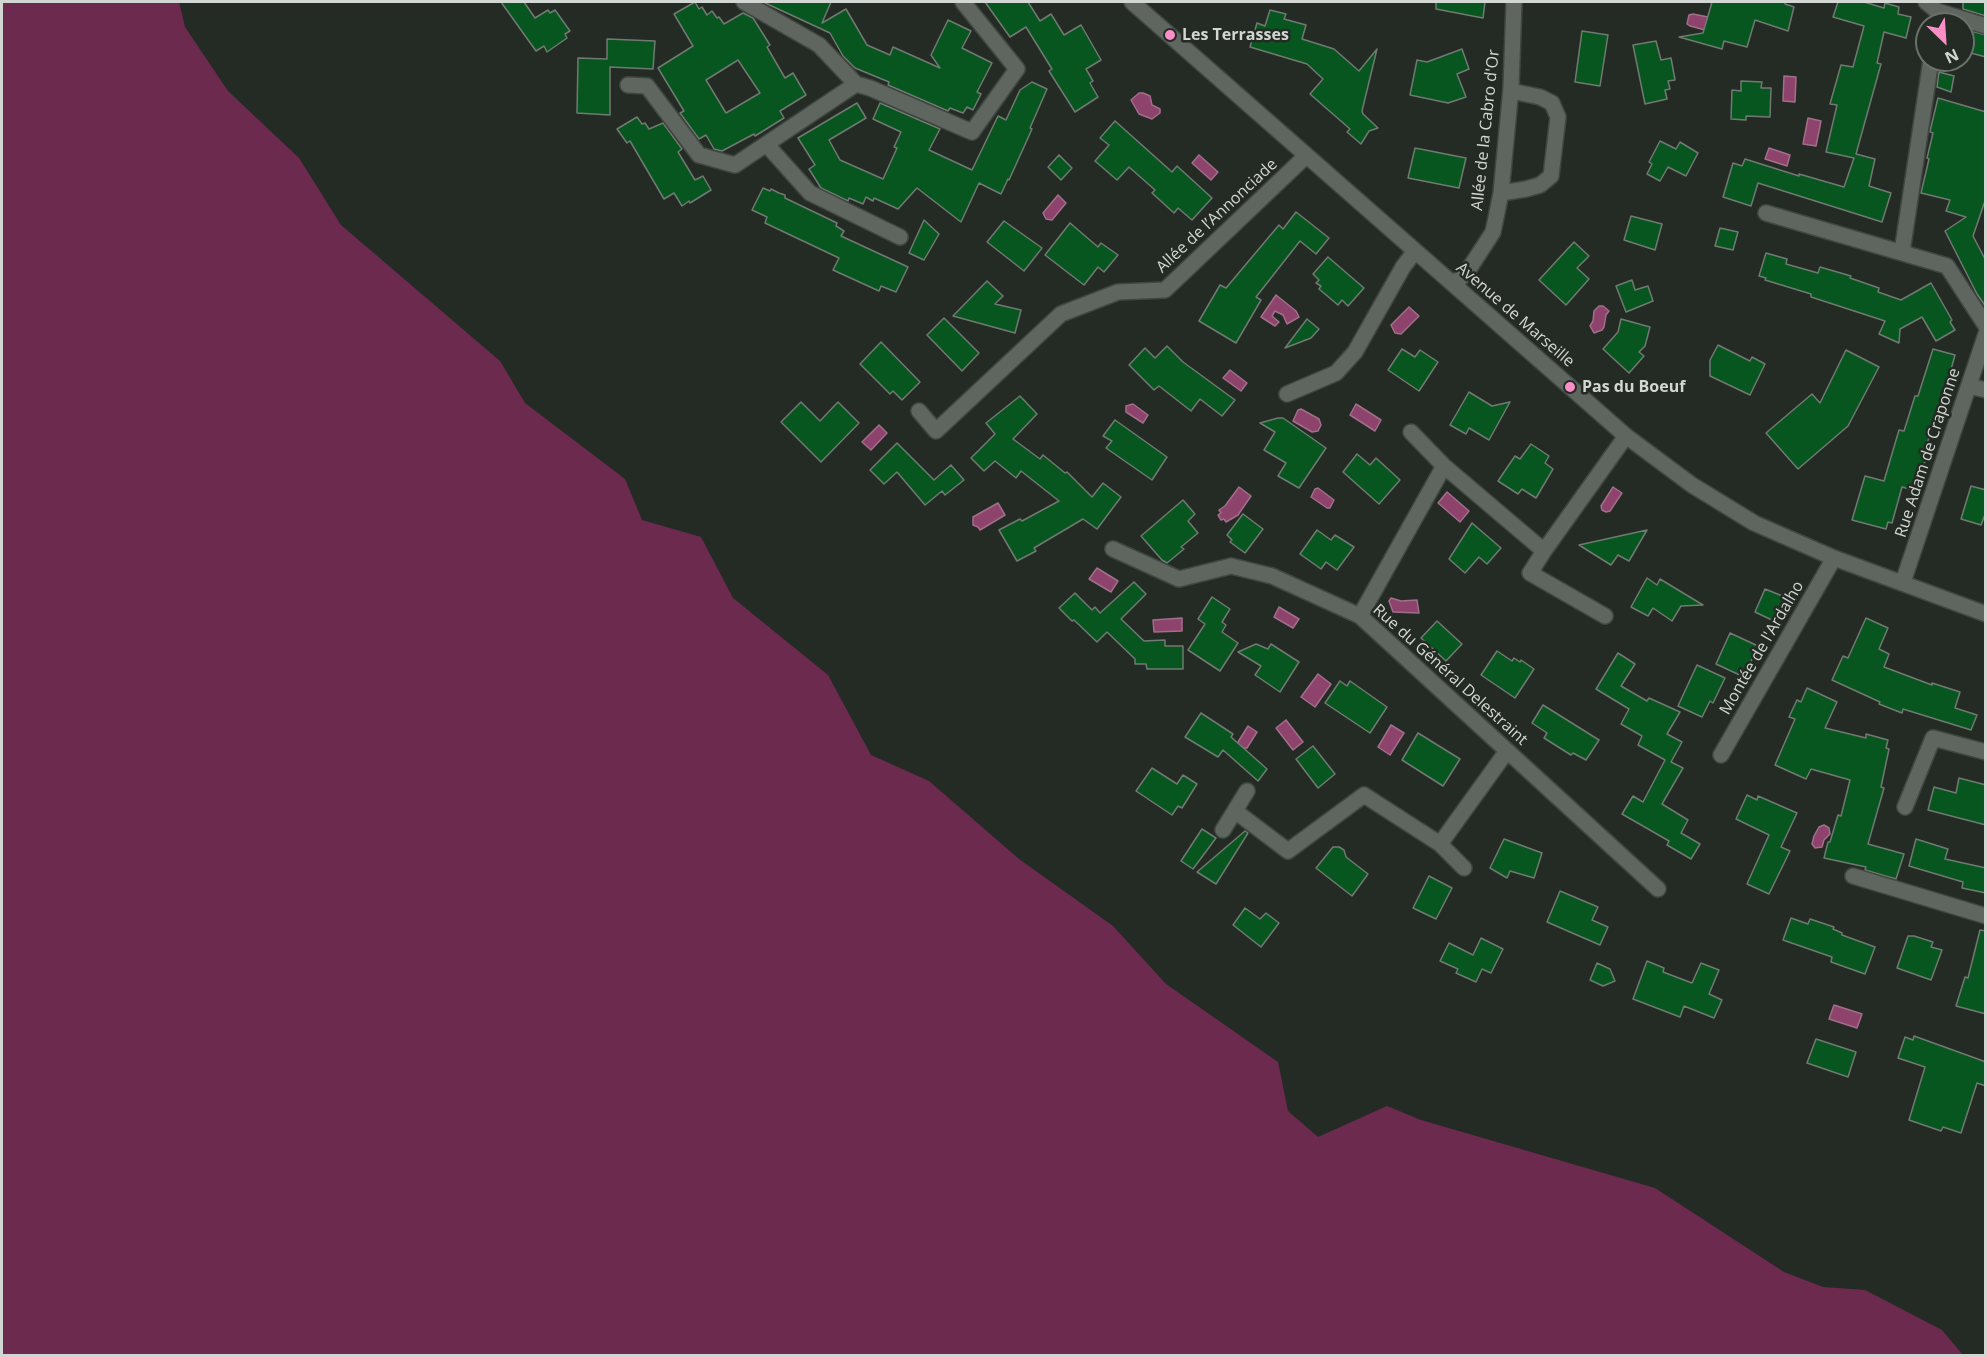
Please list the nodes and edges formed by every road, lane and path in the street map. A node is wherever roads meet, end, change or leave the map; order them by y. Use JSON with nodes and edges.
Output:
{"nodes":[{"id":1,"x":744,"y":2,"type":"edge"},
{"id":2,"x":963,"y":2,"type":"edge"},
{"id":3,"x":1132,"y":2,"type":"edge"},
{"id":4,"x":1514,"y":2,"type":"edge"},
{"id":5,"x":1934,"y":9,"type":"edge"},
{"id":6,"x":1986,"y":26,"type":"edge"},
{"id":7,"x":1929,"y":72,"type":"edge"},
{"id":8,"x":856,"y":84,"type":"junction"},
{"id":9,"x":628,"y":85,"type":"dead end"},
{"id":10,"x":1511,"y":91,"type":"junction"},
{"id":11,"x":767,"y":145,"type":"junction"},
{"id":12,"x":1306,"y":156,"type":"junction"},
{"id":13,"x":1501,"y":193,"type":"junction"},
{"id":14,"x":1766,"y":213,"type":"dead end"},
{"id":15,"x":900,"y":237,"type":"dead end"},
{"id":16,"x":1415,"y":251,"type":"junction"},
{"id":17,"x":1902,"y":252,"type":"junction"},
{"id":18,"x":1454,"y":285,"type":"junction"},
{"id":19,"x":1986,"y":326,"type":"edge"},
{"id":20,"x":1986,"y":334,"type":"edge"},
{"id":21,"x":1969,"y":386,"type":"junction"},
{"id":22,"x":1986,"y":390,"type":"edge"},
{"id":23,"x":1287,"y":394,"type":"dead end"},
{"id":24,"x":919,"y":411,"type":"dead end"},
{"id":25,"x":1411,"y":432,"type":"dead end"},
{"id":26,"x":1626,"y":436,"type":"junction"},
{"id":27,"x":1444,"y":466,"type":"junction"},
{"id":28,"x":1113,"y":549,"type":"dead end"},
{"id":29,"x":1544,"y":551,"type":"junction"},
{"id":30,"x":1834,"y":558,"type":"junction"},
{"id":31,"x":1904,"y":582,"type":"junction"},
{"id":32,"x":1986,"y":614,"type":"edge"},
{"id":33,"x":1359,"y":616,"type":"junction"},
{"id":34,"x":1605,"y":616,"type":"dead end"},
{"id":35,"x":1508,"y":751,"type":"junction"},
{"id":36,"x":1986,"y":752,"type":"edge"},
{"id":37,"x":1721,"y":756,"type":"dead end"},
{"id":38,"x":1247,"y":791,"type":"dead end"},
{"id":39,"x":1905,"y":807,"type":"dead end"},
{"id":40,"x":1235,"y":811,"type":"junction"},
{"id":41,"x":1223,"y":830,"type":"dead end"},
{"id":42,"x":1440,"y":844,"type":"junction"},
{"id":43,"x":1464,"y":868,"type":"dead end"},
{"id":44,"x":1853,"y":876,"type":"dead end"},
{"id":45,"x":1658,"y":889,"type":"dead end"},
{"id":46,"x":1986,"y":916,"type":"edge"}],
"edges":[{"from":1,"to":8,"type":"street"},
{"from":2,"to":8,"type":"street"},
{"from":3,"to":12,"type":"street","name":"Avenue de Marseille"},
{"from":4,"to":10,"type":"street","name":"Allée de la Cabro d'Or"},
{"from":5,"to":6,"type":"street"},
{"from":7,"to":17,"type":"street"},
{"from":8,"to":11,"type":"street"},
{"from":9,"to":11,"type":"street"},
{"from":10,"to":13,"type":"street","name":"Allée de la Cabro d'Or"},
{"from":10,"to":13,"type":"street"},
{"from":11,"to":15,"type":"street"},
{"from":12,"to":16,"type":"street","name":"Avenue de Marseille"},
{"from":12,"to":24,"type":"street","name":"Allée de l’Annonciade"},
{"from":13,"to":18,"type":"street","name":"Allée de la Cabro d'Or"},
{"from":14,"to":17,"type":"street"},
{"from":16,"to":18,"type":"street","name":"Avenue de Marseille"},
{"from":16,"to":23,"type":"street"},
{"from":17,"to":19,"type":"street"},
{"from":18,"to":26,"type":"street","name":"Avenue de Marseille"},
{"from":20,"to":21,"type":"street","name":"Rue Adam de Craponne"},
{"from":21,"to":22,"type":"street"},
{"from":21,"to":31,"type":"street","name":"Rue Adam de Craponne"},
{"from":25,"to":27,"type":"street"},
{"from":26,"to":29,"type":"street"},
{"from":26,"to":30,"type":"street","name":"Avenue de Marseille"},
{"from":27,"to":29,"type":"street"},
{"from":27,"to":33,"type":"street"},
{"from":28,"to":33,"type":"street","name":"Rue du Général Delestraint"},
{"from":29,"to":34,"type":"street"},
{"from":30,"to":31,"type":"street","name":"Avenue de Marseille"},
{"from":30,"to":37,"type":"street","name":"Montée de l'Ardalho"},
{"from":31,"to":32,"type":"street","name":"Avenue de Marseille"},
{"from":33,"to":35,"type":"street","name":"Rue du Général Delestraint"},
{"from":35,"to":42,"type":"street"},
{"from":35,"to":45,"type":"street","name":"Rue du Général Delestraint"},
{"from":36,"to":39,"type":"street"},
{"from":38,"to":40,"type":"street"},
{"from":40,"to":41,"type":"street"},
{"from":40,"to":42,"type":"street"},
{"from":42,"to":43,"type":"street"},
{"from":44,"to":46,"type":"street"}]}
